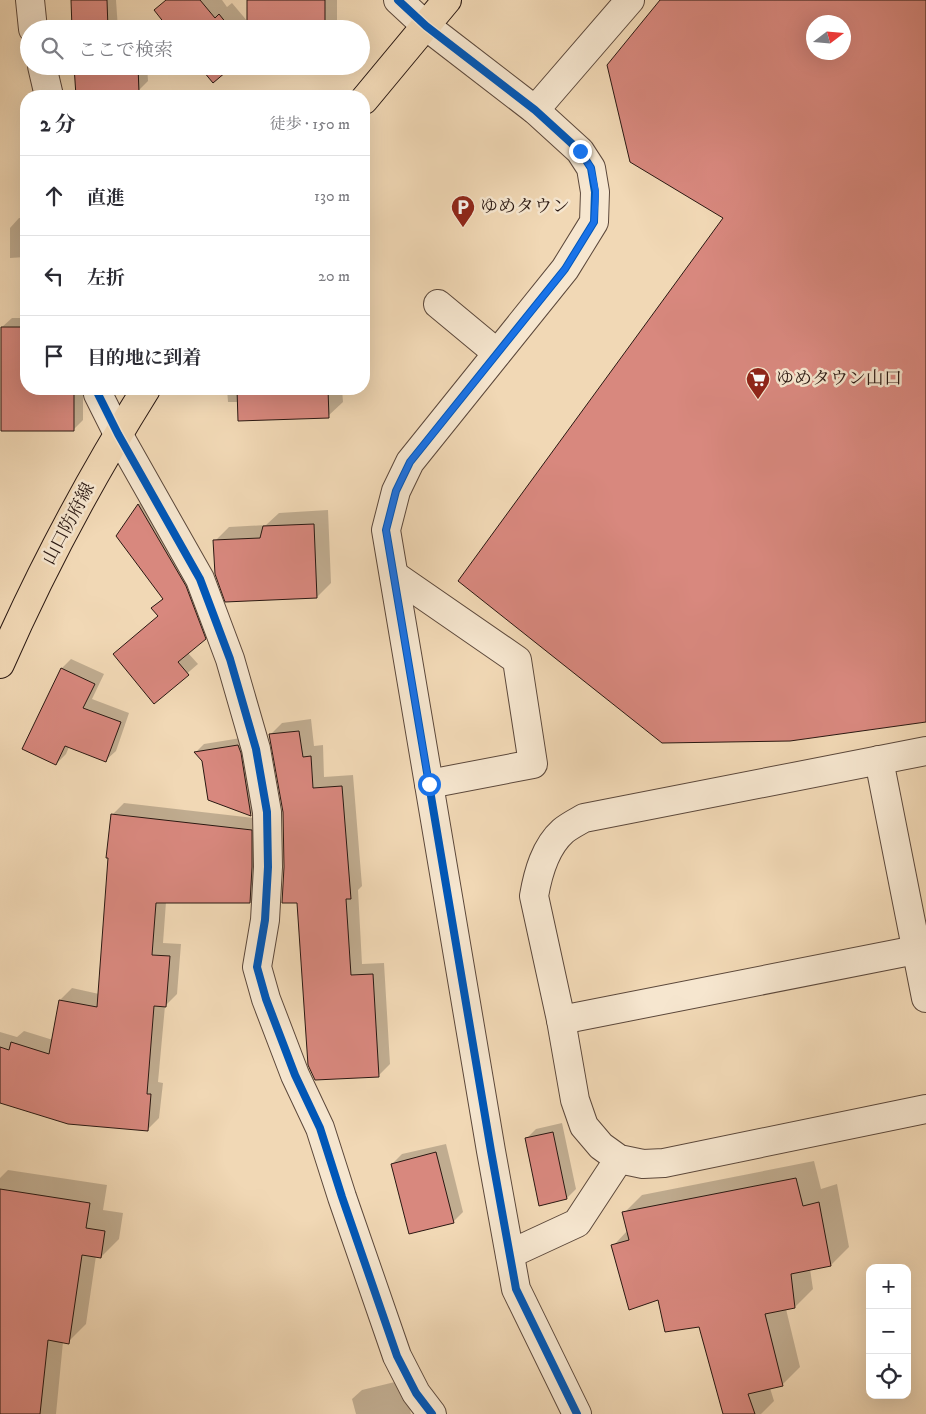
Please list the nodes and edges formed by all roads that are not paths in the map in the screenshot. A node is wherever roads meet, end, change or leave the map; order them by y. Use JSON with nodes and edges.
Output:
{"nodes":[{"id":1,"x":30,"y":0,"type":"edge"},
{"id":2,"x":398,"y":0,"type":"edge"},
{"id":3,"x":447,"y":0,"type":"edge"},
{"id":4,"x":630,"y":0,"type":"edge"},
{"id":5,"x":32,"y":20,"type":"edge"},
{"id":6,"x":426,"y":26,"type":"junction"},
{"id":7,"x":44,"y":75,"type":"edge"},
{"id":8,"x":48,"y":90,"type":"edge"},
{"id":9,"x":370,"y":93,"type":"edge"},
{"id":10,"x":534,"y":110,"type":"junction"},
{"id":11,"x":438,"y":304,"type":"dead end"},
{"id":12,"x":497,"y":353,"type":"junction"},
{"id":13,"x":98,"y":395,"type":"edge"},
{"id":14,"x":142,"y":395,"type":"edge"},
{"id":15,"x":118,"y":434,"type":"junction"},
{"id":16,"x":394,"y":575,"type":"junction"},
{"id":17,"x":0,"y":664,"type":"edge"},
{"id":18,"x":926,"y":751,"type":"edge"},
{"id":19,"x":879,"y":760,"type":"junction"},
{"id":20,"x":429,"y":784,"type":"junction"},
{"id":21,"x":921,"y":949,"type":"edge"},
{"id":22,"x":926,"y":998,"type":"edge"},
{"id":23,"x":561,"y":1020,"type":"junction"},
{"id":24,"x":926,"y":1109,"type":"edge"},
{"id":25,"x":619,"y":1159,"type":"junction"},
{"id":26,"x":510,"y":1254,"type":"junction"},
{"id":27,"x":432,"y":1414,"type":"edge"},
{"id":28,"x":576,"y":1414,"type":"edge"}],
"edges":[{"from":1,"to":5,"type":"street"},
{"from":2,"to":6,"type":"street"},
{"from":3,"to":6,"type":"main road"},
{"from":4,"to":10,"type":"street"},
{"from":6,"to":9,"type":"main road"},
{"from":6,"to":10,"type":"street"},
{"from":7,"to":8,"type":"street"},
{"from":10,"to":12,"type":"street"},
{"from":11,"to":12,"type":"street"},
{"from":12,"to":16,"type":"street"},
{"from":13,"to":15,"type":"street"},
{"from":14,"to":15,"type":"main road","name":"山口防府線"},
{"from":15,"to":17,"type":"main road","name":"山口防府線"},
{"from":15,"to":27,"type":"street"},
{"from":16,"to":20,"type":"street"},
{"from":16,"to":20,"type":"street"},
{"from":18,"to":19,"type":"street"},
{"from":19,"to":21,"type":"street"},
{"from":19,"to":23,"type":"street"},
{"from":20,"to":26,"type":"street"},
{"from":21,"to":22,"type":"street"},
{"from":21,"to":23,"type":"street"},
{"from":23,"to":25,"type":"street"},
{"from":24,"to":25,"type":"street"},
{"from":25,"to":26,"type":"street"},
{"from":26,"to":28,"type":"street"}]}
